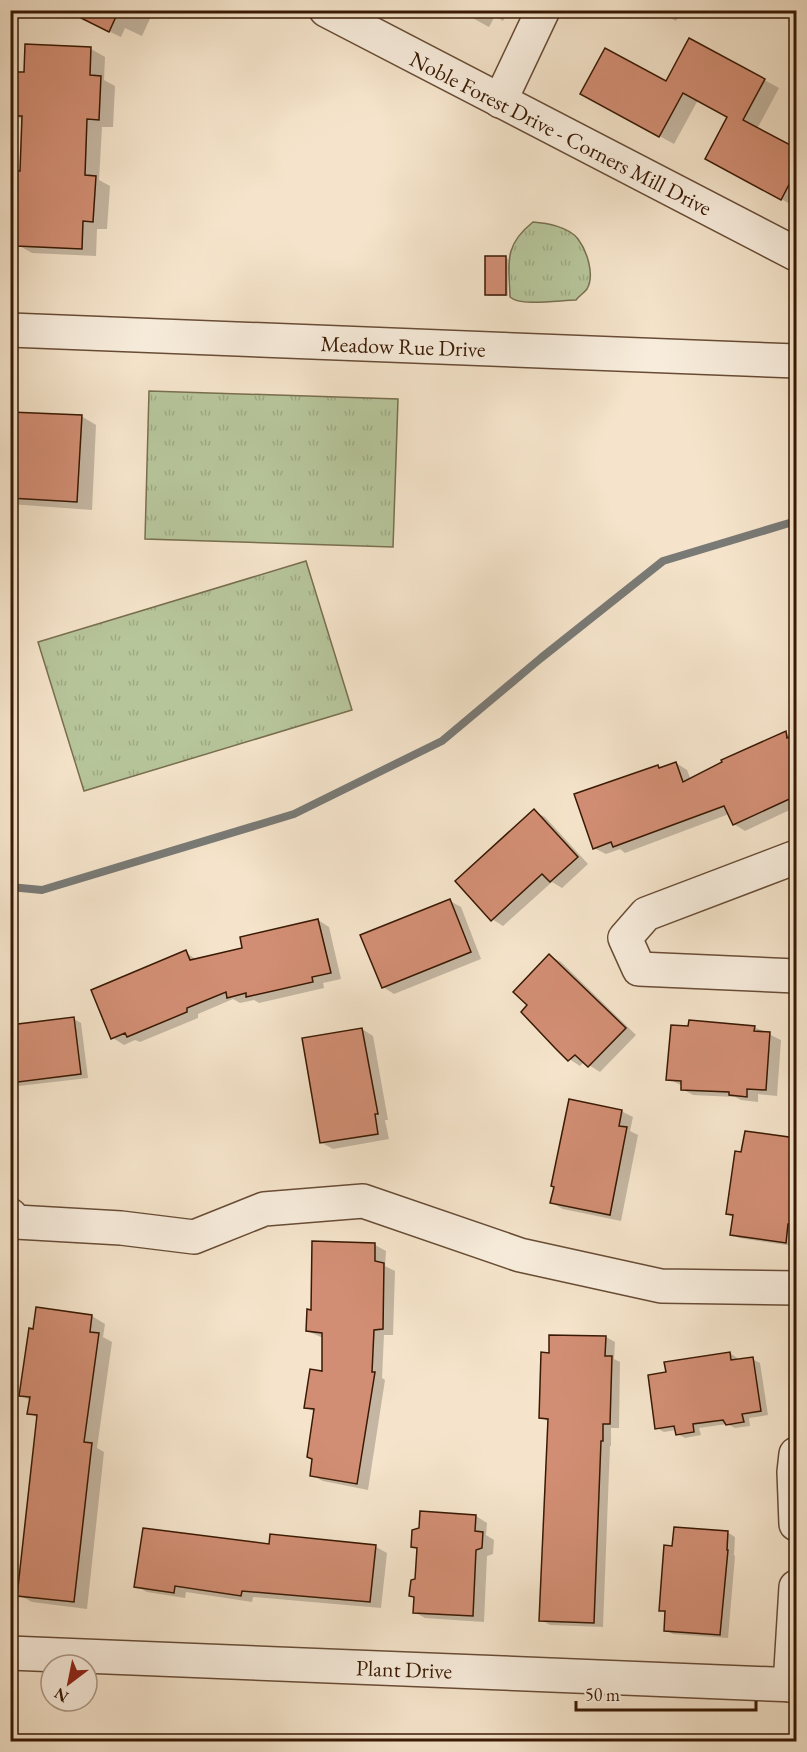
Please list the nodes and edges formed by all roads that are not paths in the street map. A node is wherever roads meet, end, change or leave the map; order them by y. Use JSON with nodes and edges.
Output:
{"nodes":[{"id":1,"x":326,"y":10,"type":"edge"},
{"id":2,"x":543,"y":10,"type":"edge"},
{"id":3,"x":500,"y":101,"type":"junction"},
{"id":4,"x":796,"y":254,"type":"edge"},
{"id":5,"x":10,"y":330,"type":"edge"},
{"id":6,"x":796,"y":361,"type":"edge"},
{"id":7,"x":796,"y":858,"type":"edge"},
{"id":8,"x":796,"y":976,"type":"edge"},
{"id":9,"x":10,"y":1215,"type":"edge"},
{"id":10,"x":796,"y":1288,"type":"edge"},
{"id":11,"x":796,"y":1454,"type":"edge"},
{"id":12,"x":796,"y":1524,"type":"edge"},
{"id":13,"x":796,"y":1587,"type":"edge"},
{"id":14,"x":10,"y":1653,"type":"edge"},
{"id":15,"x":793,"y":1685,"type":"edge"}],
"edges":[{"from":1,"to":3,"type":"street","name":"Noble Forest Drive - Corners Mill Drive"},
{"from":2,"to":3,"type":"street"},
{"from":3,"to":4,"type":"street","name":"Noble Forest Drive - Corners Mill Drive"},
{"from":5,"to":6,"type":"street","name":"Meadow Rue Drive"},
{"from":7,"to":8,"type":"street"},
{"from":9,"to":10,"type":"street"},
{"from":11,"to":12,"type":"street"},
{"from":13,"to":15,"type":"street"},
{"from":14,"to":15,"type":"street","name":"Plant Drive"}]}
